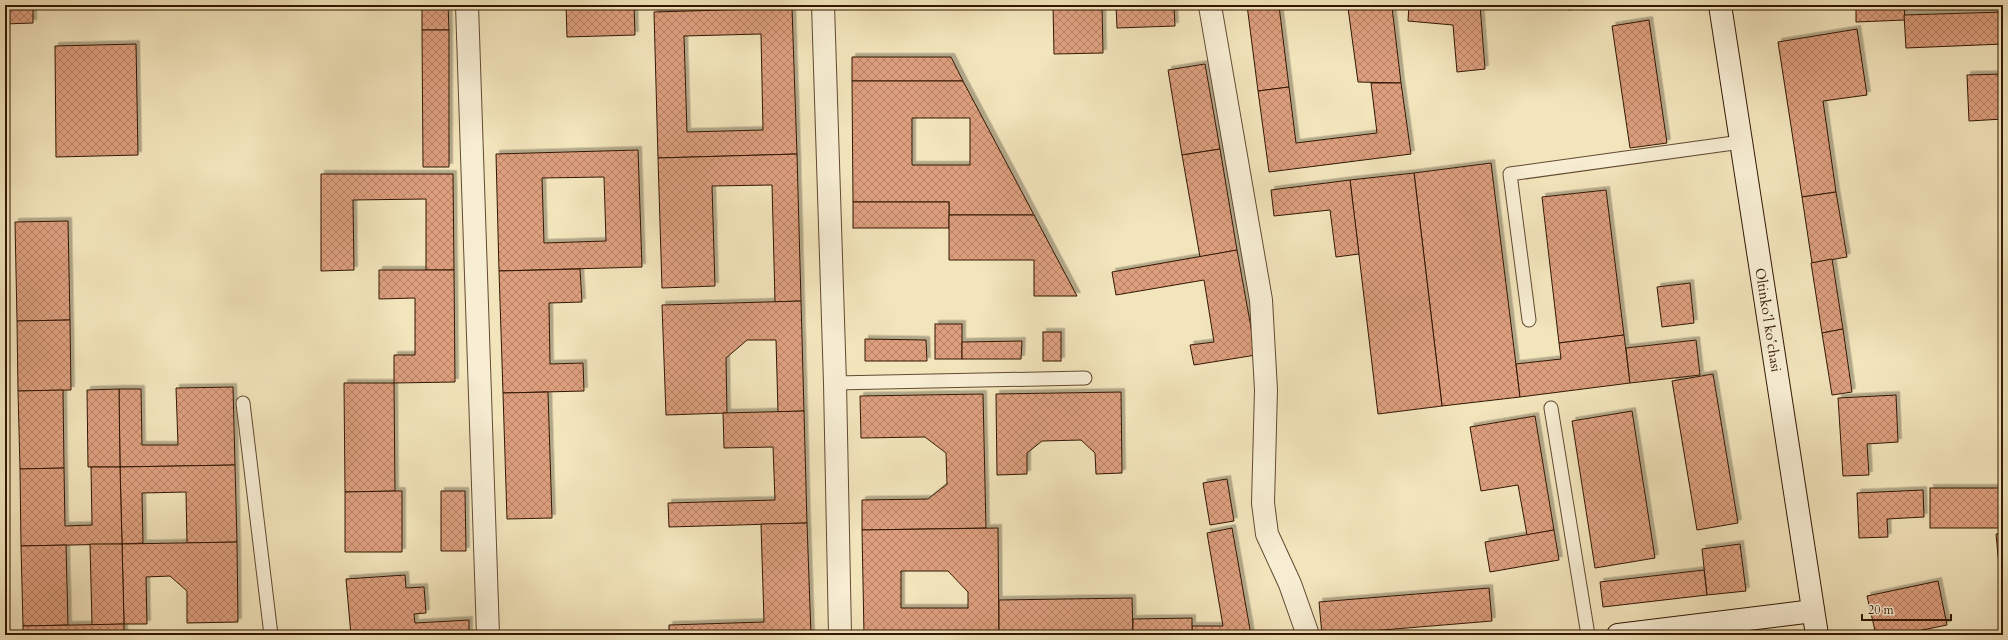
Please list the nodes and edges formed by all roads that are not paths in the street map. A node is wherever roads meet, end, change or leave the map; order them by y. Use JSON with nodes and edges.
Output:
{"nodes":[{"id":1,"x":467,"y":5,"type":"edge"},
{"id":2,"x":823,"y":5,"type":"edge"},
{"id":3,"x":1720,"y":5,"type":"edge"},
{"id":4,"x":1210,"y":6,"type":"dead end"},
{"id":5,"x":1741,"y":142,"type":"junction"},
{"id":6,"x":1529,"y":320,"type":"dead end"},
{"id":7,"x":1085,"y":378,"type":"dead end"},
{"id":8,"x":834,"y":383,"type":"junction"},
{"id":9,"x":243,"y":403,"type":"dead end"},
{"id":10,"x":1551,"y":408,"type":"dead end"},
{"id":11,"x":1813,"y":611,"type":"junction"},
{"id":12,"x":271,"y":635,"type":"edge"},
{"id":13,"x":488,"y":635,"type":"edge"},
{"id":14,"x":840,"y":635,"type":"edge"},
{"id":15,"x":1308,"y":635,"type":"edge"},
{"id":16,"x":1588,"y":635,"type":"edge"},
{"id":17,"x":1618,"y":635,"type":"edge"},
{"id":18,"x":1817,"y":635,"type":"edge"}],
"edges":[{"from":1,"to":13,"type":"street"},
{"from":2,"to":8,"type":"street"},
{"from":3,"to":5,"type":"street","name":"Oltinkoʻl koʻchasi"},
{"from":4,"to":15,"type":"street"},
{"from":5,"to":6,"type":"lane"},
{"from":5,"to":11,"type":"street","name":"Oltinkoʻl koʻchasi"},
{"from":7,"to":8,"type":"lane"},
{"from":8,"to":14,"type":"street"},
{"from":9,"to":12,"type":"lane"},
{"from":10,"to":16,"type":"lane"},
{"from":11,"to":17,"type":"street"},
{"from":11,"to":18,"type":"street","name":"Oltinkoʻl koʻchasi"}]}
